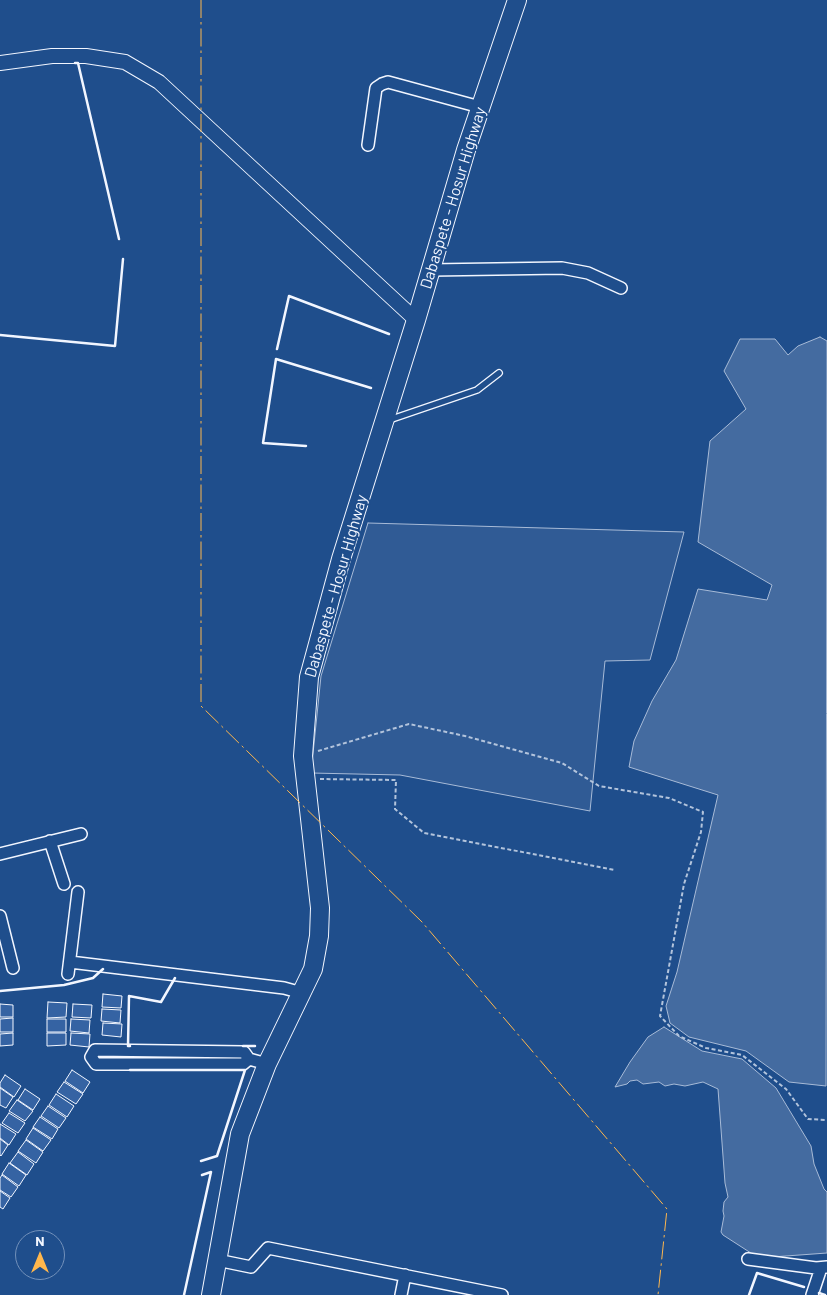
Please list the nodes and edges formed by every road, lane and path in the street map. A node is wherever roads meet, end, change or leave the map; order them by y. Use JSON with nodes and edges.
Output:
{"nodes":[{"id":1,"x":517,"y":0,"type":"edge"},
{"id":2,"x":0,"y":63,"type":"edge"},
{"id":3,"x":480,"y":107,"type":"junction"},
{"id":4,"x":368,"y":145,"type":"dead end"},
{"id":5,"x":431,"y":270,"type":"junction"},
{"id":6,"x":621,"y":288,"type":"dead end"},
{"id":7,"x":416,"y":320,"type":"junction"},
{"id":8,"x":499,"y":372,"type":"dead end"},
{"id":9,"x":384,"y":421,"type":"junction"},
{"id":10,"x":303,"y":756,"type":"junction"},
{"id":11,"x":305,"y":782,"type":"junction"},
{"id":12,"x":81,"y":834,"type":"dead end"},
{"id":13,"x":50,"y":841,"type":"junction"},
{"id":14,"x":0,"y":854,"type":"edge"},
{"id":15,"x":615,"y":870,"type":"dead end"},
{"id":16,"x":64,"y":884,"type":"dead end"},
{"id":17,"x":78,"y":892,"type":"dead end"},
{"id":18,"x":0,"y":916,"type":"edge"},
{"id":19,"x":70,"y":962,"type":"junction"},
{"id":20,"x":13,"y":968,"type":"dead end"},
{"id":21,"x":68,"y":974,"type":"dead end"},
{"id":22,"x":302,"y":993,"type":"junction"},
{"id":23,"x":249,"y":1059,"type":"junction"},
{"id":24,"x":267,"y":1064,"type":"junction"},
{"id":25,"x":827,"y":1120,"type":"edge"},
{"id":26,"x":748,"y":1259,"type":"dead end"},
{"id":27,"x":217,"y":1260,"type":"junction"},
{"id":28,"x":824,"y":1267,"type":"edge"},
{"id":29,"x":406,"y":1276,"type":"junction"},
{"id":30,"x":470,"y":1292,"type":"edge"},
{"id":31,"x":211,"y":1295,"type":"edge"},
{"id":32,"x":401,"y":1295,"type":"edge"},
{"id":33,"x":502,"y":1295,"type":"edge"},
{"id":34,"x":812,"y":1295,"type":"edge"}],
"edges":[{"from":1,"to":3,"type":"highway","name":"Dabaspete - Hosur Highway"},
{"from":2,"to":7,"type":"street"},
{"from":3,"to":4,"type":"street"},
{"from":3,"to":5,"type":"highway","name":"Dabaspete - Hosur Highway"},
{"from":5,"to":6,"type":"street"},
{"from":5,"to":7,"type":"highway","name":"Dabaspete - Hosur Highway"},
{"from":7,"to":9,"type":"highway","name":"Dabaspete - Hosur Highway"},
{"from":8,"to":9,"type":"lane"},
{"from":9,"to":10,"type":"highway","name":"Dabaspete - Hosur Highway"},
{"from":10,"to":11,"type":"highway","name":"Dabaspete - Hosur Highway"},
{"from":10,"to":25,"type":"path"},
{"from":11,"to":15,"type":"path"},
{"from":11,"to":22,"type":"highway","name":"Dabaspete - Hosur Highway"},
{"from":12,"to":13,"type":"street"},
{"from":13,"to":14,"type":"street"},
{"from":13,"to":16,"type":"street"},
{"from":17,"to":19,"type":"street"},
{"from":18,"to":20,"type":"street"},
{"from":19,"to":21,"type":"street"},
{"from":19,"to":22,"type":"street"},
{"from":22,"to":24,"type":"highway","name":"Dabaspete - Hosur Highway"},
{"from":23,"to":23,"type":"street"},
{"from":23,"to":24,"type":"street"},
{"from":24,"to":27,"type":"highway","name":"Dabaspete - Hosur Highway"},
{"from":26,"to":28,"type":"street"},
{"from":27,"to":29,"type":"street"},
{"from":27,"to":31,"type":"highway","name":"Dabaspete - Hosur Highway"},
{"from":28,"to":34,"type":"street"},
{"from":29,"to":30,"type":"street"},
{"from":29,"to":32,"type":"street"},
{"from":30,"to":33,"type":"street"}]}
